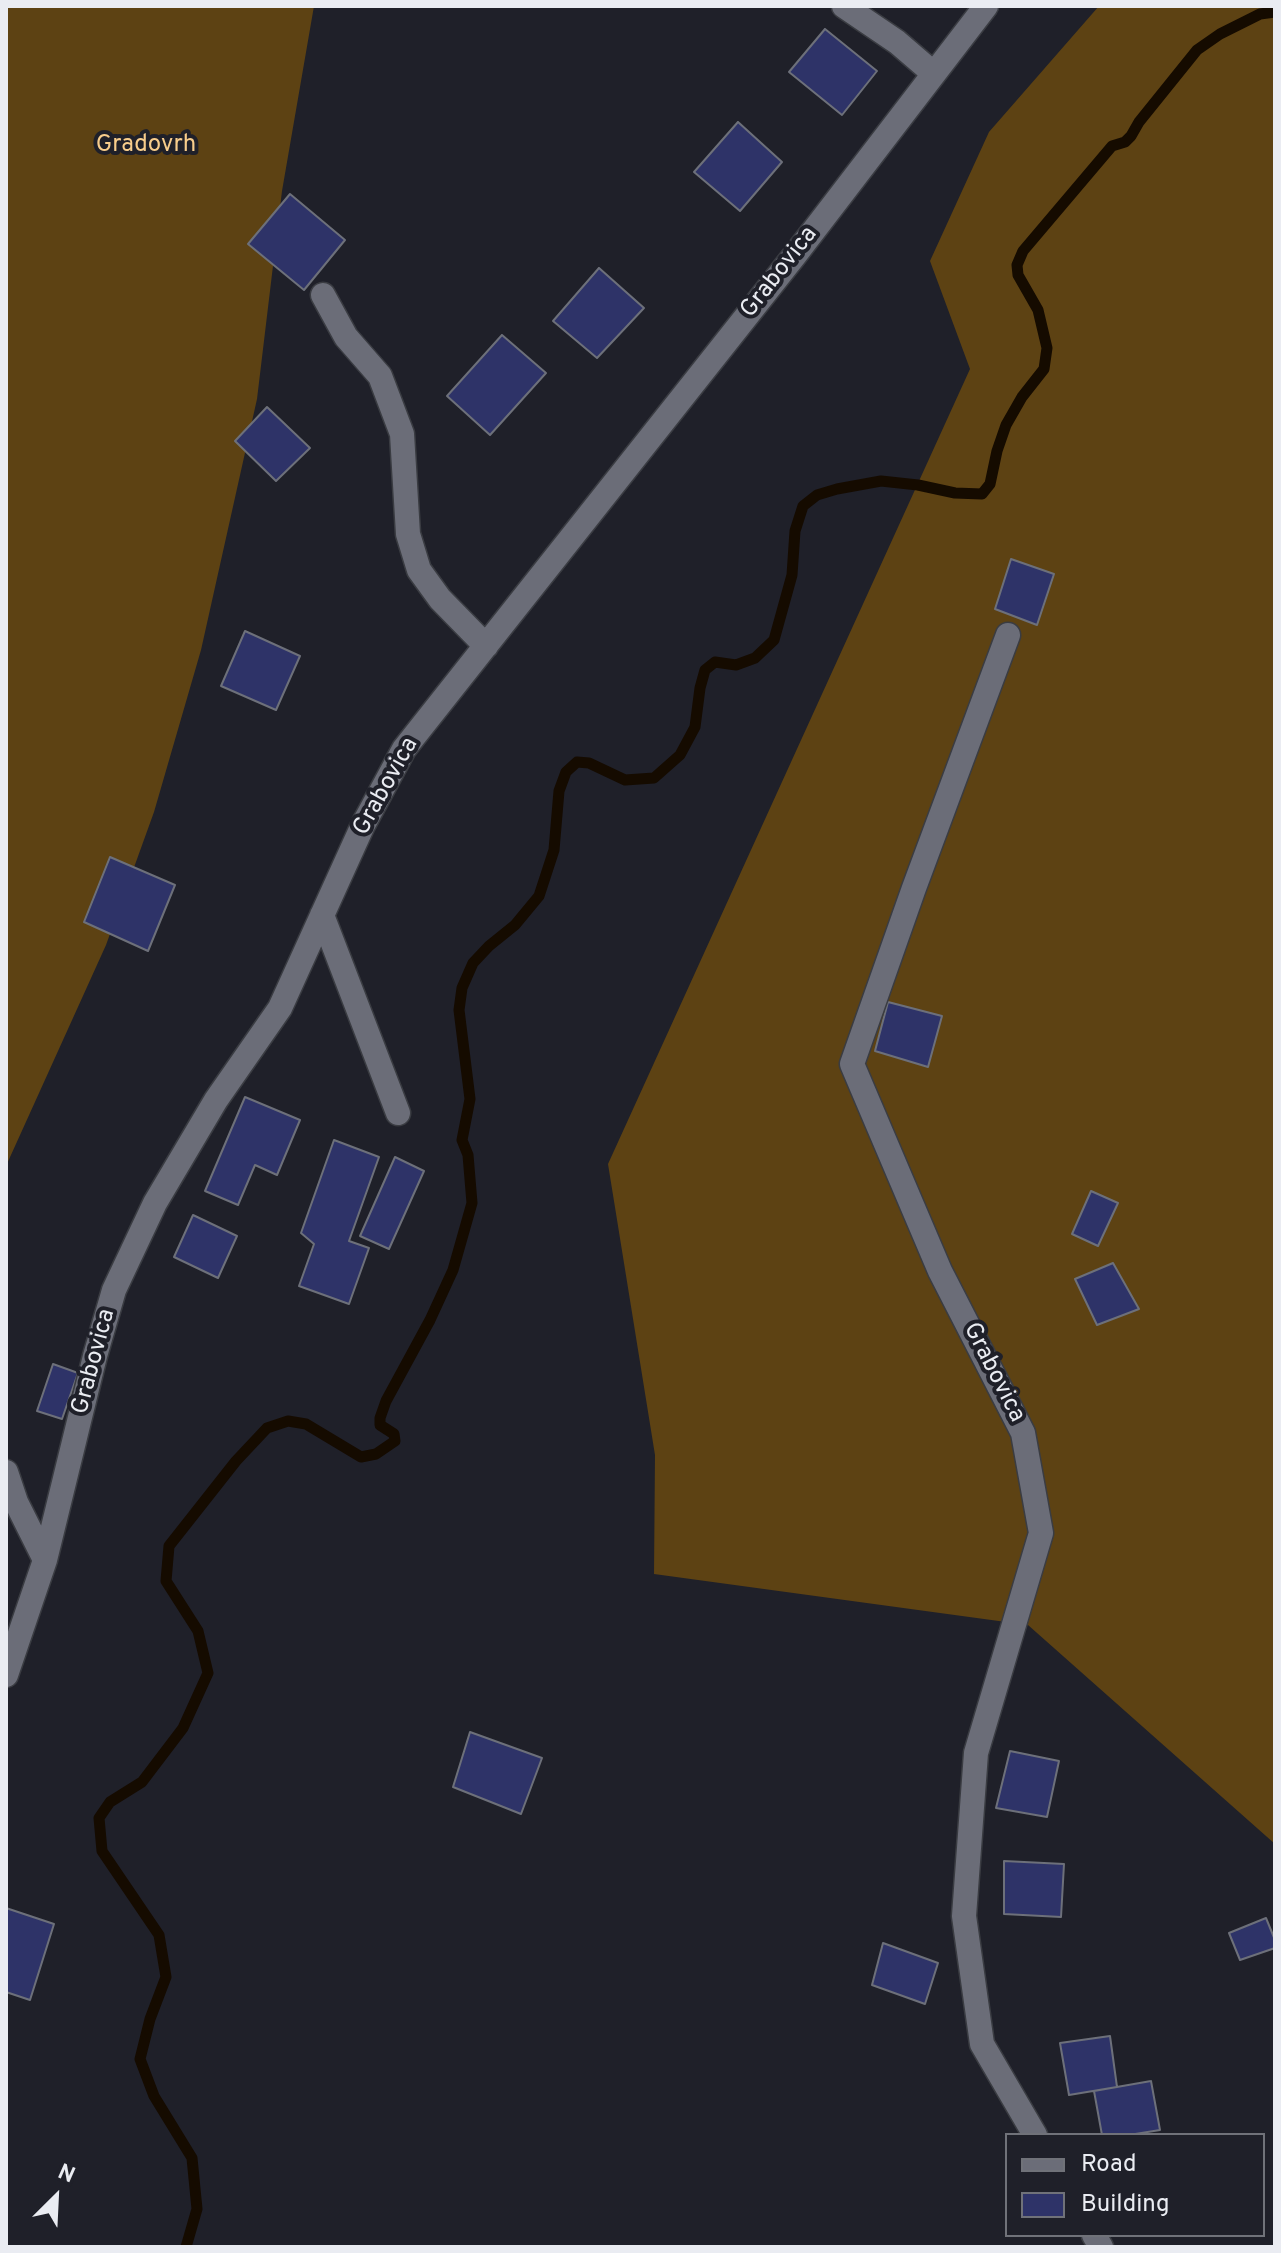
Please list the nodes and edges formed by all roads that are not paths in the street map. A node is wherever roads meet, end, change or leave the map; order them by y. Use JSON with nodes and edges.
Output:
{"nodes":[{"id":1,"x":844,"y":6,"type":"edge"},
{"id":2,"x":986,"y":6,"type":"edge"},
{"id":3,"x":933,"y":73,"type":"junction"},
{"id":4,"x":323,"y":295,"type":"dead end"},
{"id":5,"x":1008,"y":635,"type":"dead end"},
{"id":6,"x":486,"y":646,"type":"junction"},
{"id":7,"x":322,"y":915,"type":"junction"},
{"id":8,"x":398,"y":1113,"type":"dead end"},
{"id":9,"x":6,"y":1472,"type":"edge"},
{"id":10,"x":45,"y":1560,"type":"junction"},
{"id":11,"x":6,"y":1675,"type":"edge"},
{"id":12,"x":1034,"y":2133,"type":"edge"}],
"edges":[{"from":1,"to":3,"type":"street"},
{"from":2,"to":3,"type":"street","name":"Grabovica"},
{"from":3,"to":6,"type":"street","name":"Grabovica"},
{"from":4,"to":6,"type":"street"},
{"from":5,"to":12,"type":"street","name":"Grabovica"},
{"from":6,"to":7,"type":"street","name":"Grabovica"},
{"from":7,"to":8,"type":"street"},
{"from":7,"to":10,"type":"street","name":"Grabovica"},
{"from":9,"to":10,"type":"street"},
{"from":10,"to":11,"type":"street","name":"Grabovica"}]}
